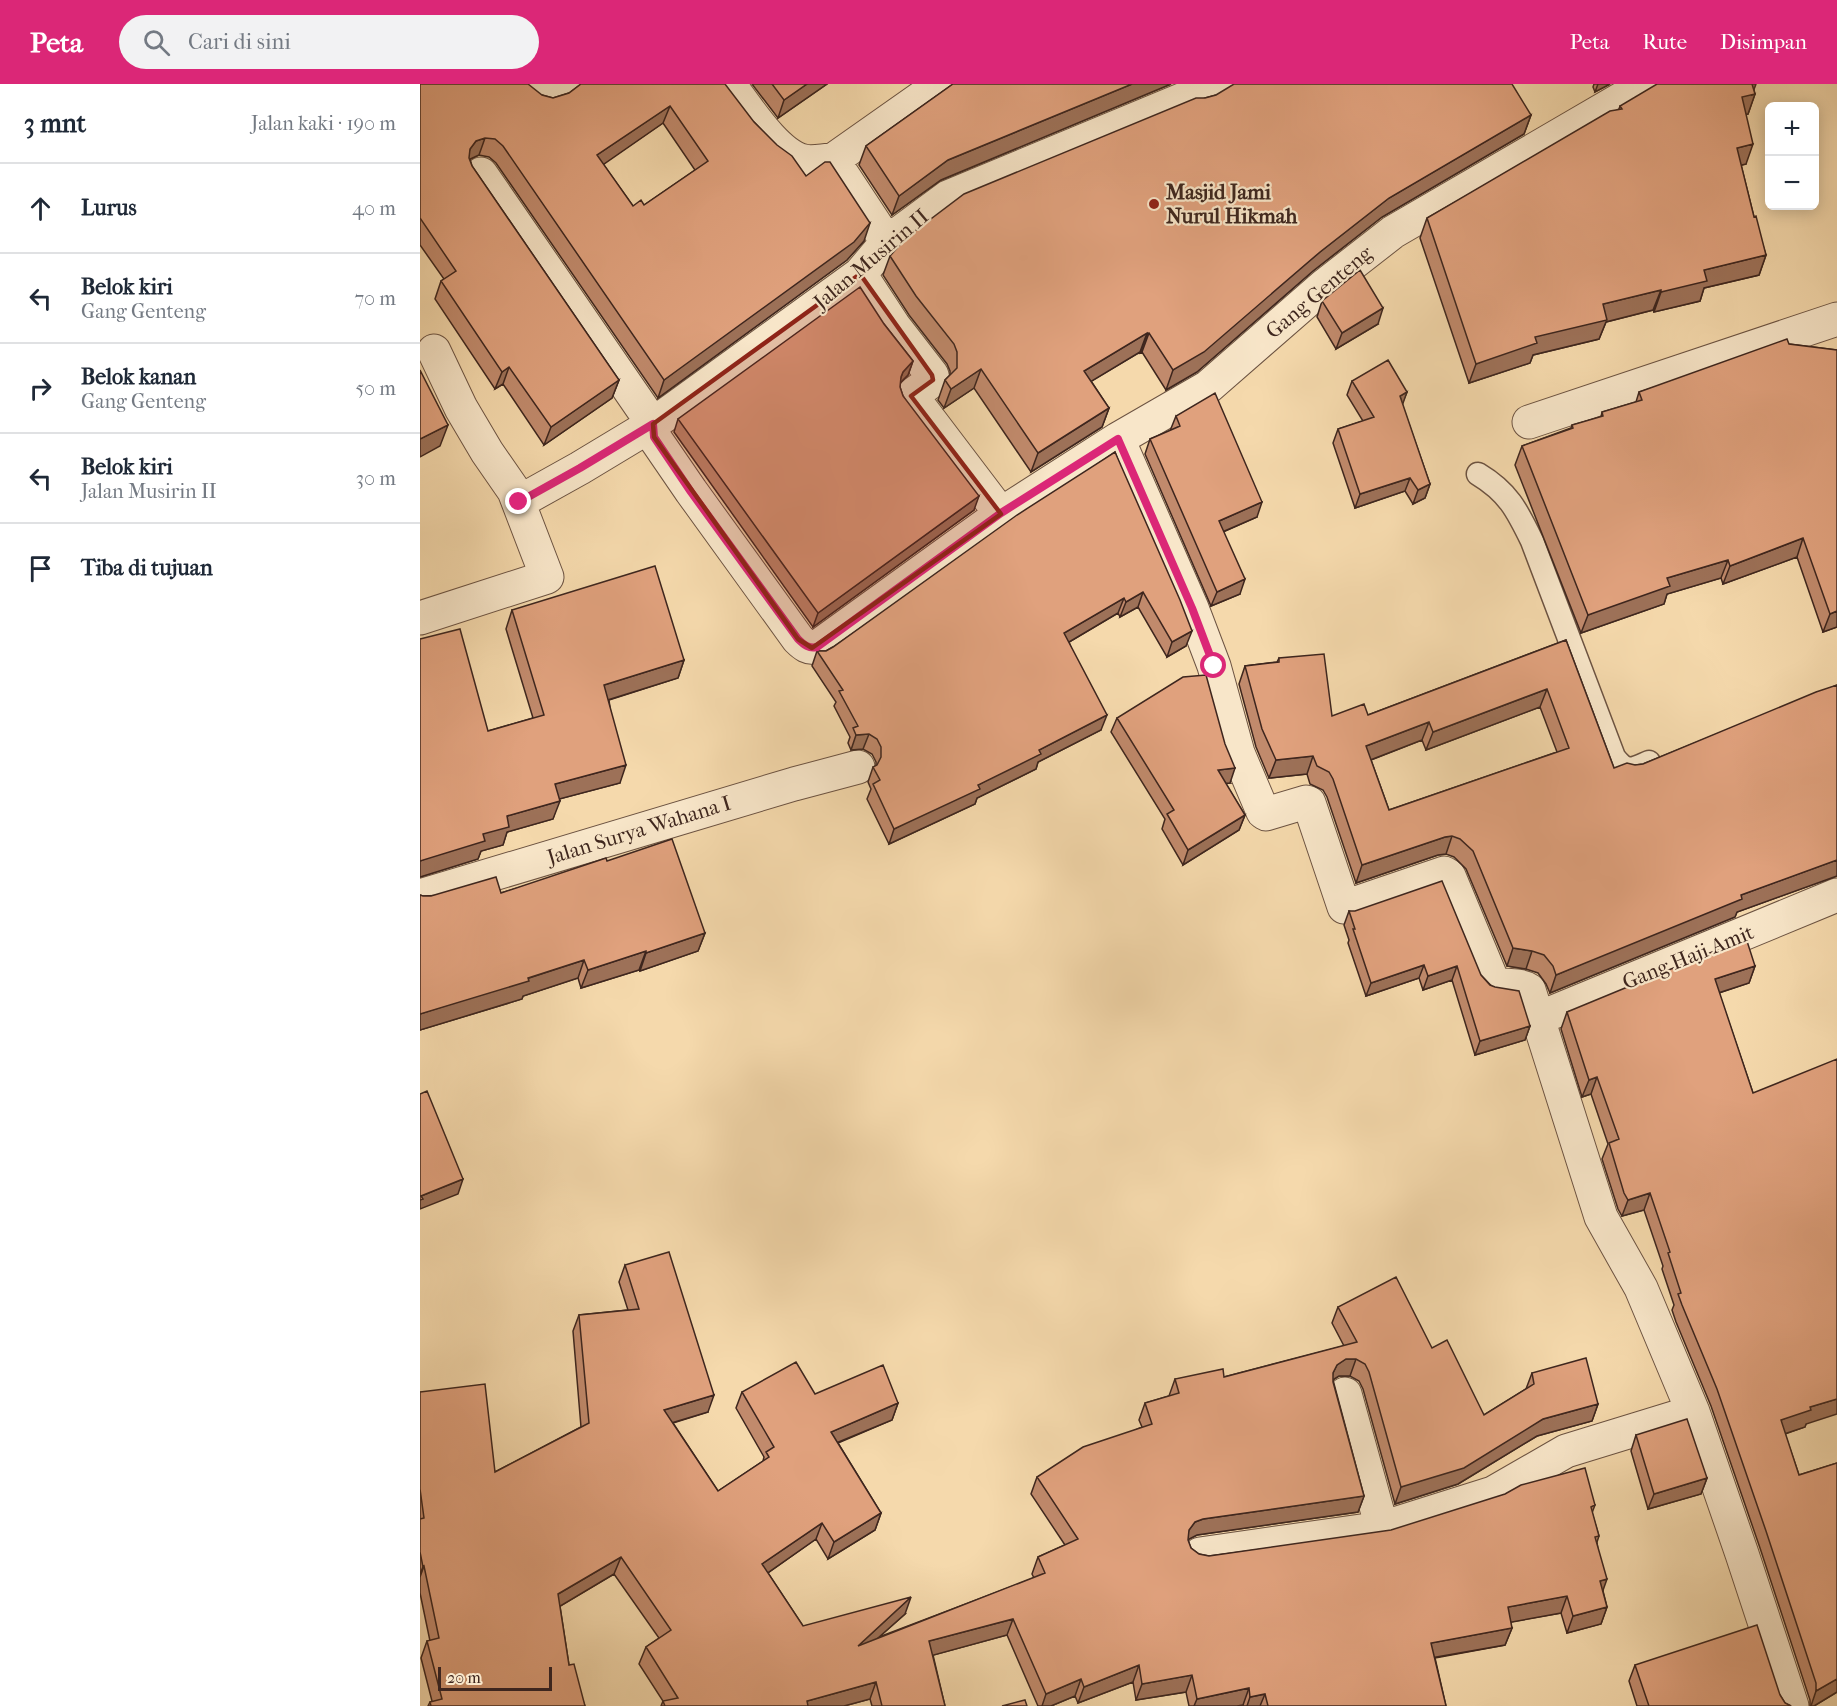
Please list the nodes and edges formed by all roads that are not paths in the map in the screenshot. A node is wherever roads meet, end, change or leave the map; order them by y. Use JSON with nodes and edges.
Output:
{"nodes":[{"id":1,"x":531,"y":84,"type":"edge"},
{"id":2,"x":567,"y":84,"type":"edge"},
{"id":3,"x":729,"y":84,"type":"edge"},
{"id":4,"x":942,"y":84,"type":"edge"},
{"id":5,"x":1222,"y":84,"type":"edge"},
{"id":6,"x":1647,"y":84,"type":"edge"},
{"id":7,"x":1182,"y":91,"type":"edge"},
{"id":8,"x":833,"y":160,"type":"junction"},
{"id":9,"x":481,"y":174,"type":"edge"},
{"id":10,"x":887,"y":242,"type":"junction"},
{"id":11,"x":860,"y":274,"type":"junction"},
{"id":12,"x":1837,"y":319,"type":"edge"},
{"id":13,"x":434,"y":351,"type":"dead end"},
{"id":14,"x":1529,"y":422,"type":"dead end"},
{"id":15,"x":653,"y":424,"type":"junction"},
{"id":16,"x":1118,"y":439,"type":"junction"},
{"id":17,"x":1478,"y":474,"type":"dead end"},
{"id":18,"x":519,"y":502,"type":"junction"},
{"id":19,"x":1001,"y":513,"type":"junction"},
{"id":20,"x":420,"y":618,"type":"edge"},
{"id":21,"x":1664,"y":756,"type":"edge"},
{"id":22,"x":858,"y":767,"type":"dead end"},
{"id":23,"x":1837,"y":895,"type":"edge"},
{"id":24,"x":420,"y":896,"type":"edge"},
{"id":25,"x":1539,"y":1018,"type":"junction"},
{"id":26,"x":1345,"y":1394,"type":"dead end"},
{"id":27,"x":1693,"y":1412,"type":"junction"},
{"id":28,"x":1382,"y":1528,"type":"junction"},
{"id":29,"x":1200,"y":1554,"type":"edge"},
{"id":30,"x":1792,"y":1706,"type":"edge"}],
"edges":[{"from":1,"to":2,"type":"street"},
{"from":3,"to":8,"type":"street"},
{"from":4,"to":8,"type":"street"},
{"from":5,"to":7,"type":"street","name":"Jalan Musirin II"},
{"from":6,"to":16,"type":"street","name":"Gang Genteng"},
{"from":7,"to":10,"type":"street","name":"Jalan Musirin II"},
{"from":8,"to":10,"type":"street"},
{"from":9,"to":15,"type":"street"},
{"from":10,"to":11,"type":"street","name":"Jalan Musirin II"},
{"from":11,"to":15,"type":"street","name":"Jalan Musirin II"},
{"from":11,"to":19,"type":"street"},
{"from":12,"to":14,"type":"street"},
{"from":13,"to":18,"type":"street"},
{"from":15,"to":18,"type":"street","name":"Jalan Musirin II"},
{"from":15,"to":19,"type":"street","name":"Gang Genteng"},
{"from":16,"to":19,"type":"street","name":"Gang Genteng"},
{"from":16,"to":25,"type":"street"},
{"from":17,"to":21,"type":"lane"},
{"from":18,"to":20,"type":"street"},
{"from":22,"to":24,"type":"street","name":"Jalan Surya Wahana I"},
{"from":23,"to":25,"type":"street","name":"Gang Haji Amit"},
{"from":25,"to":27,"type":"street"},
{"from":26,"to":28,"type":"street"},
{"from":27,"to":28,"type":"street"},
{"from":27,"to":30,"type":"street"},
{"from":28,"to":29,"type":"street"}]}
